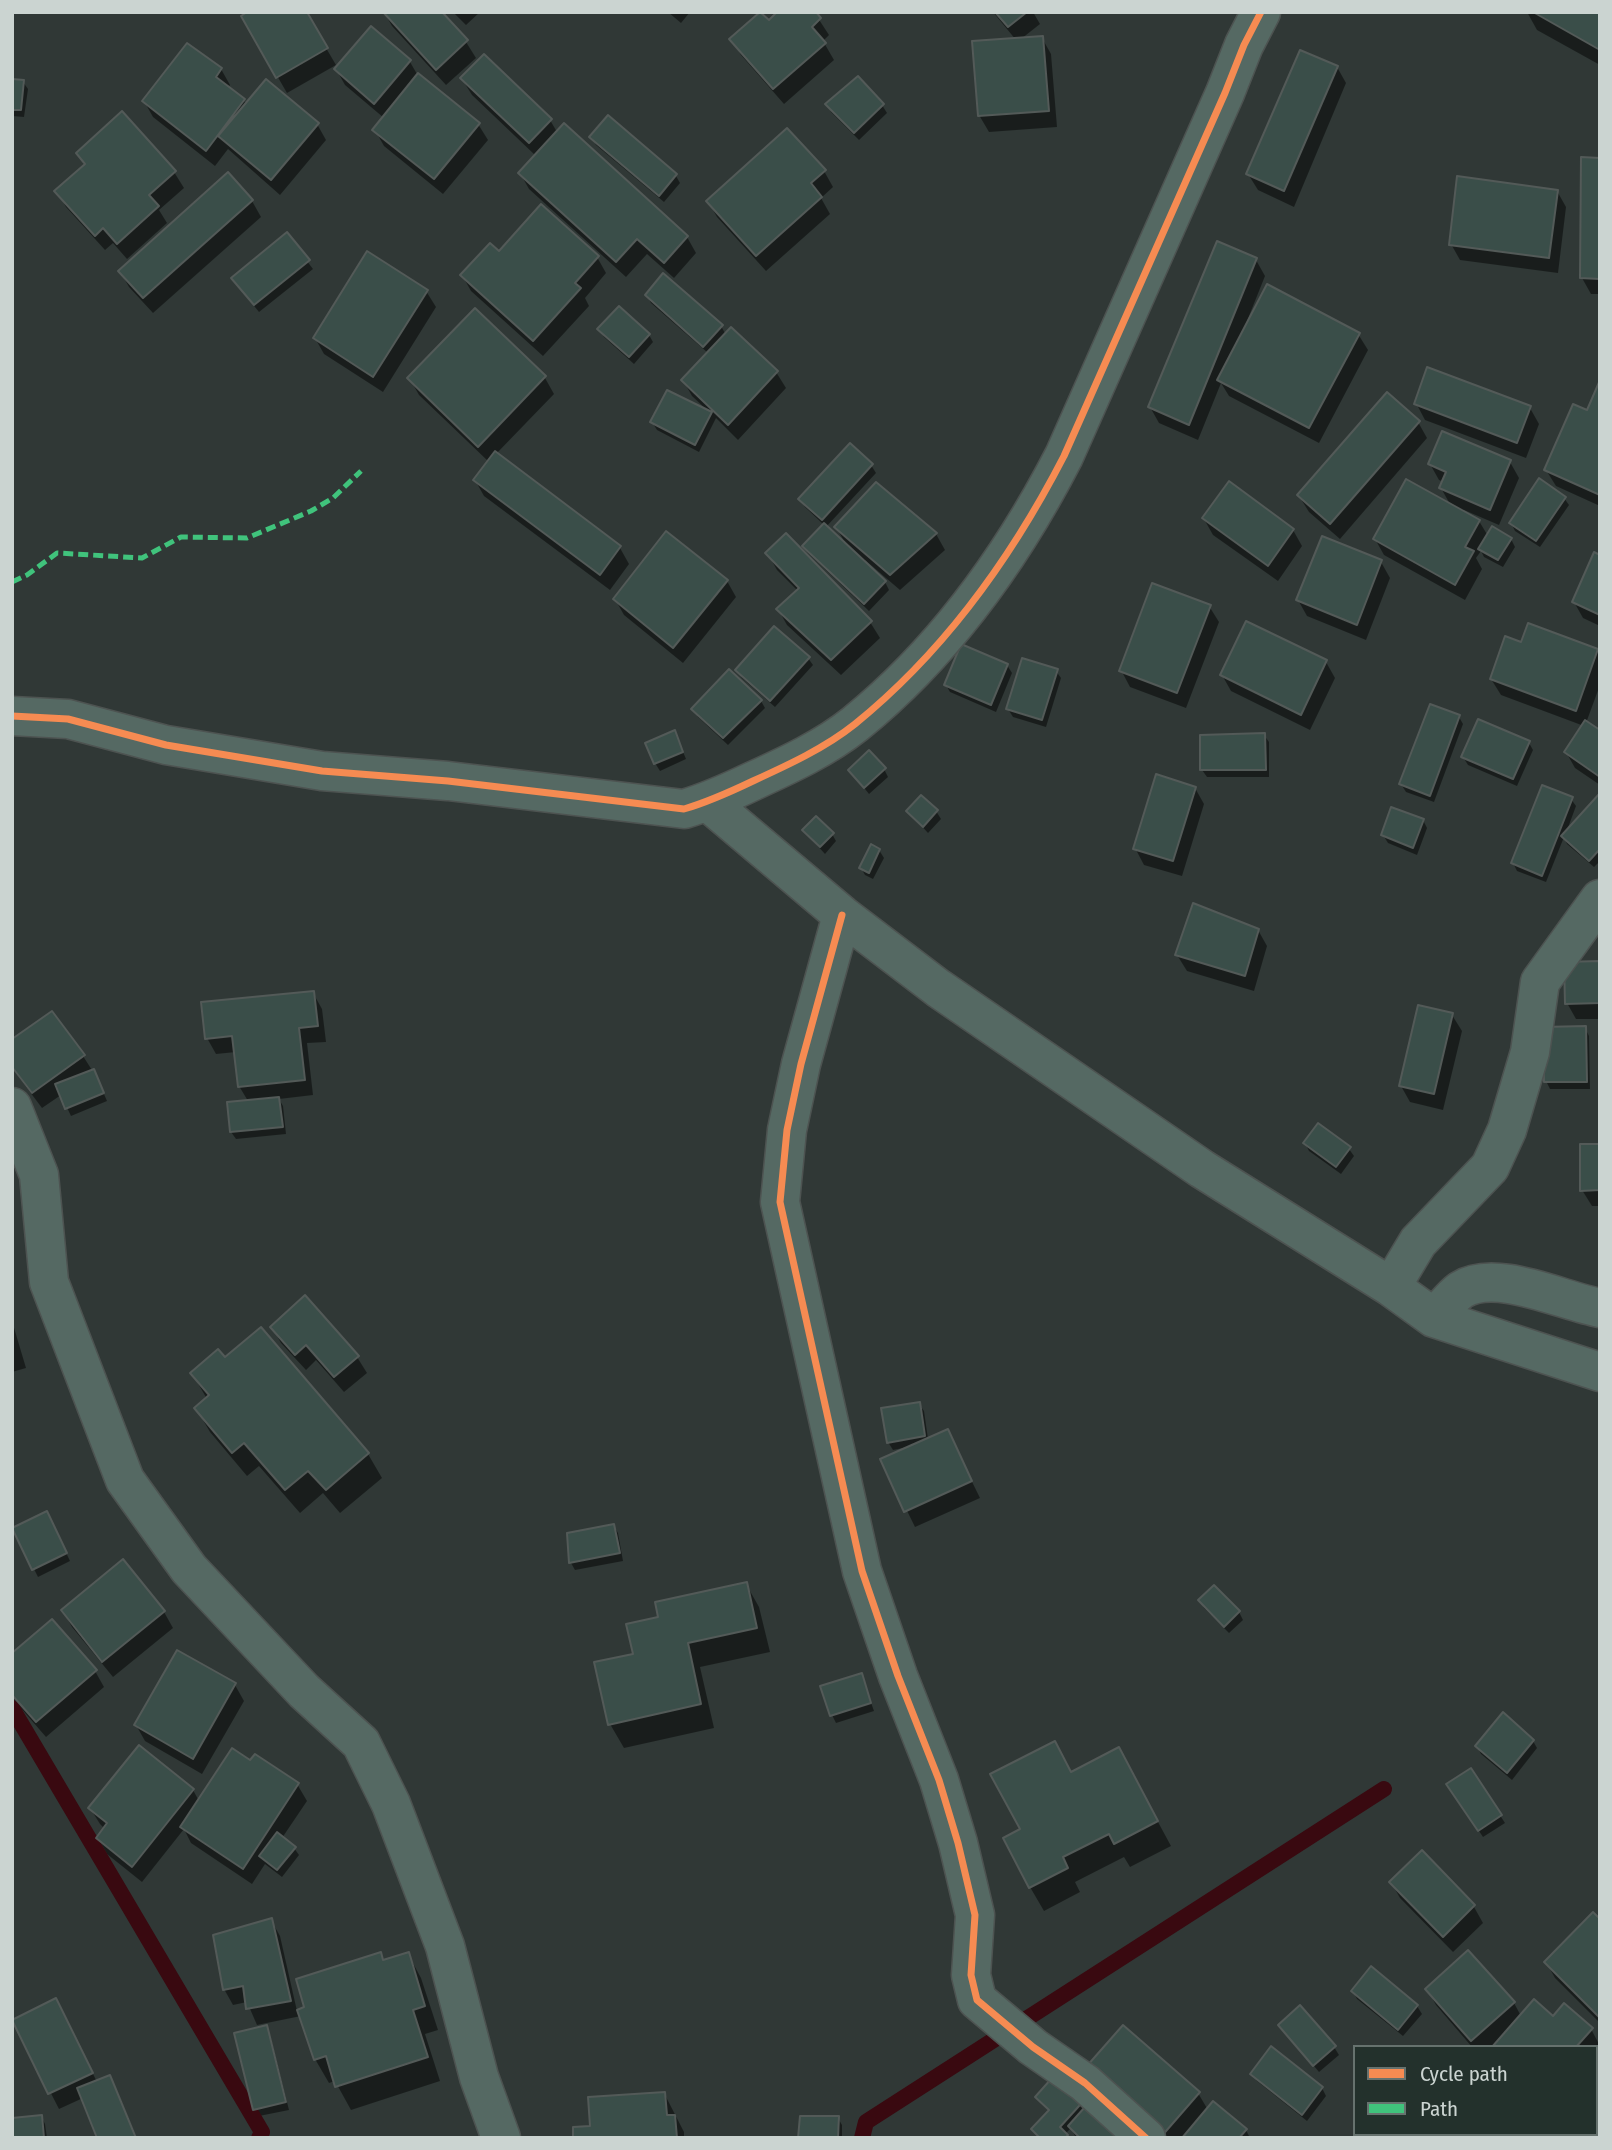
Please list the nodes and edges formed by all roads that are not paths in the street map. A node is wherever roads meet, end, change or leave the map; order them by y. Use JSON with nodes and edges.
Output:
{"nodes":[{"id":1,"x":1261,"y":12,"type":"edge"},
{"id":2,"x":12,"y":716,"type":"edge"},
{"id":3,"x":708,"y":802,"type":"junction"},
{"id":4,"x":1600,"y":899,"type":"edge"},
{"id":5,"x":842,"y":915,"type":"junction"},
{"id":6,"x":12,"y":1107,"type":"edge"},
{"id":7,"x":1391,"y":1287,"type":"junction"},
{"id":8,"x":1600,"y":1308,"type":"edge"},
{"id":9,"x":1434,"y":1318,"type":"junction"},
{"id":10,"x":1600,"y":1371,"type":"edge"},
{"id":11,"x":501,"y":2138,"type":"edge"},
{"id":12,"x":1146,"y":2138,"type":"edge"}],
"edges":[{"from":1,"to":3,"type":"street"},
{"from":2,"to":3,"type":"street"},
{"from":3,"to":5,"type":"street"},
{"from":4,"to":7,"type":"street"},
{"from":5,"to":7,"type":"street"},
{"from":5,"to":12,"type":"street"},
{"from":6,"to":11,"type":"street"},
{"from":7,"to":9,"type":"street"},
{"from":8,"to":9,"type":"street"},
{"from":9,"to":10,"type":"street"}]}
